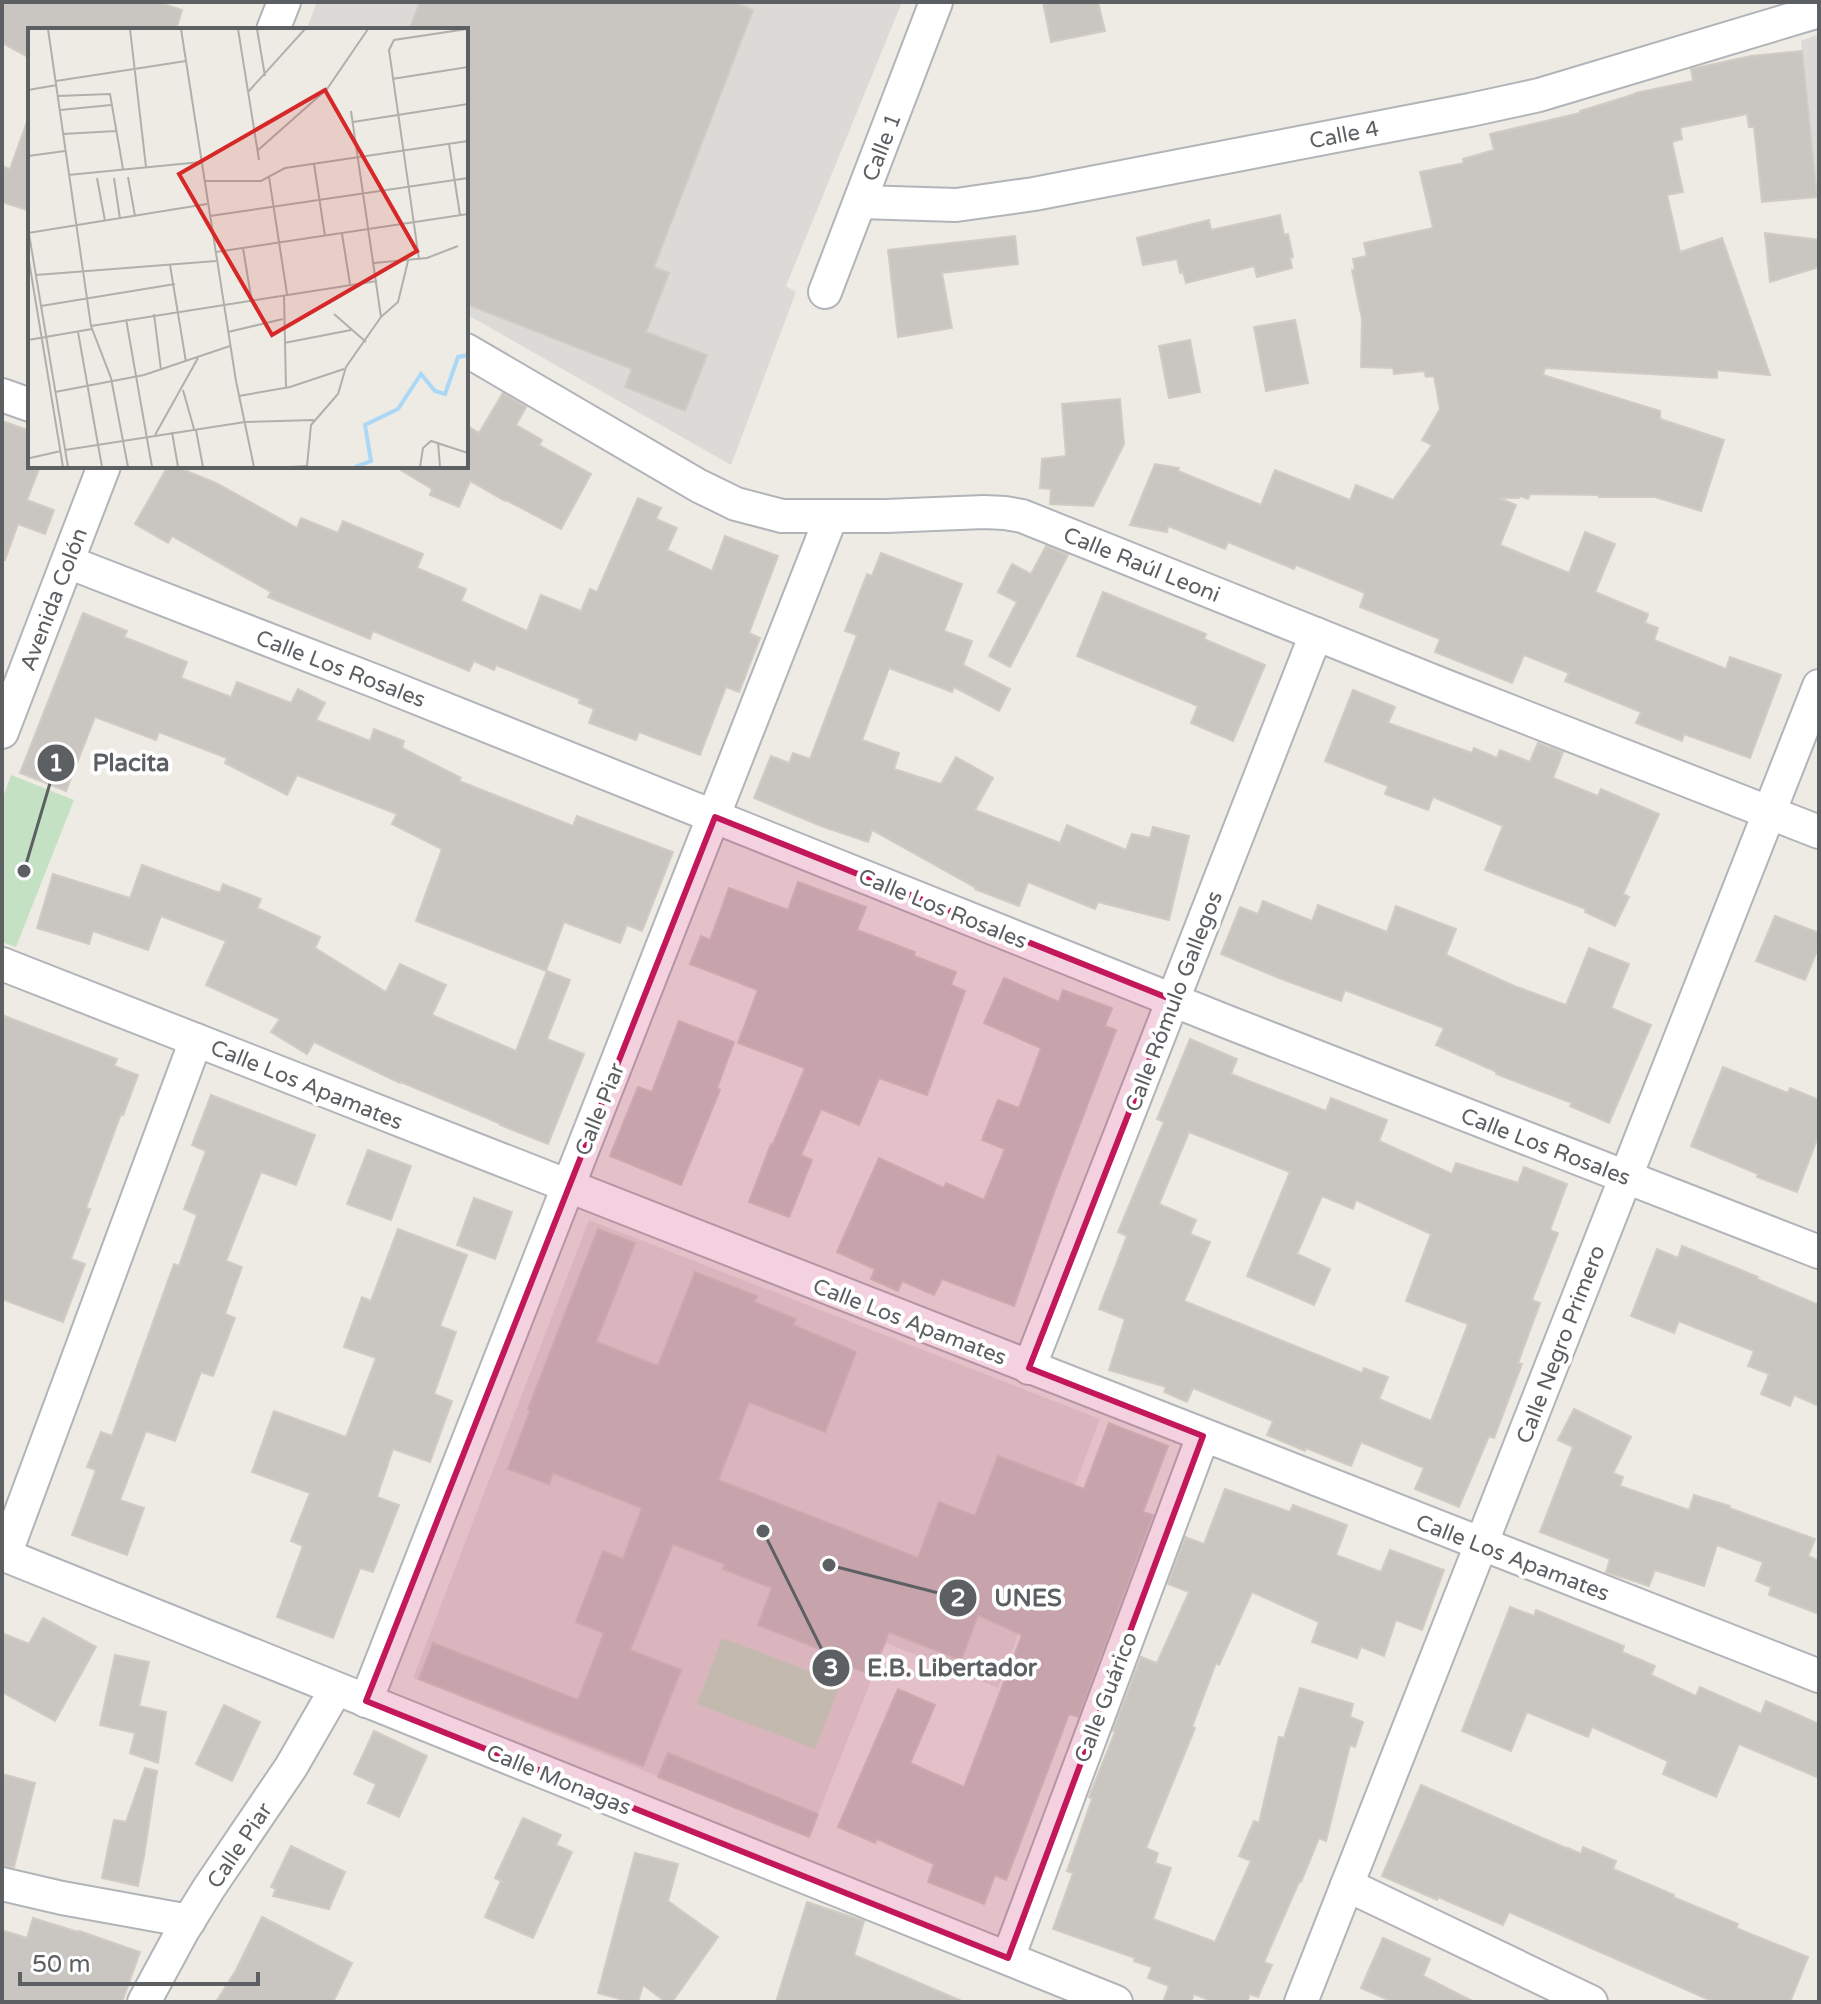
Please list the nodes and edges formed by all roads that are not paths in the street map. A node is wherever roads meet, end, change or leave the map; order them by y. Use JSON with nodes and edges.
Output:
{"nodes":[{"id":1,"x":936,"y":2,"type":"edge"},
{"id":2,"x":1819,"y":11,"type":"edge"},
{"id":3,"x":860,"y":202,"type":"junction"},
{"id":4,"x":825,"y":292,"type":"dead end"},
{"id":5,"x":468,"y":351,"type":"edge"},
{"id":6,"x":2,"y":395,"type":"edge"},
{"id":7,"x":28,"y":404,"type":"edge"},
{"id":8,"x":103,"y":468,"type":"edge"},
{"id":9,"x":831,"y":517,"type":"junction"},
{"id":10,"x":68,"y":562,"type":"junction"},
{"id":11,"x":1316,"y":634,"type":"junction"},
{"id":12,"x":1819,"y":686,"type":"edge"},
{"id":13,"x":2,"y":732,"type":"edge"},
{"id":14,"x":1769,"y":813,"type":"junction"},
{"id":15,"x":715,"y":817,"type":"junction"},
{"id":16,"x":1819,"y":832,"type":"edge"},
{"id":17,"x":2,"y":964,"type":"edge"},
{"id":18,"x":1173,"y":1000,"type":"junction"},
{"id":19,"x":196,"y":1040,"type":"junction"},
{"id":20,"x":1626,"y":1177,"type":"junction"},
{"id":21,"x":568,"y":1186,"type":"junction"},
{"id":22,"x":1819,"y":1252,"type":"edge"},
{"id":23,"x":1029,"y":1368,"type":"junction"},
{"id":24,"x":1203,"y":1436,"type":"junction"},
{"id":25,"x":1481,"y":1545,"type":"junction"},
{"id":26,"x":4,"y":1554,"type":"edge"},
{"id":27,"x":1819,"y":1676,"type":"edge"},
{"id":28,"x":336,"y":1689,"type":"junction"},
{"id":29,"x":366,"y":1701,"type":"junction"},
{"id":30,"x":2,"y":1884,"type":"edge"},
{"id":31,"x":1347,"y":1885,"type":"junction"},
{"id":32,"x":189,"y":1921,"type":"junction"},
{"id":33,"x":1008,"y":1958,"type":"junction"},
{"id":34,"x":144,"y":2002,"type":"edge"},
{"id":35,"x":1116,"y":2002,"type":"edge"},
{"id":36,"x":1301,"y":2002,"type":"edge"},
{"id":37,"x":1591,"y":2002,"type":"edge"}],
"edges":[{"from":1,"to":3,"type":"street","name":"Calle 1"},
{"from":2,"to":3,"type":"street","name":"Calle 4"},
{"from":3,"to":4,"type":"street","name":"Calle 1"},
{"from":5,"to":9,"type":"street","name":"Calle Raúl Leoni"},
{"from":6,"to":7,"type":"street"},
{"from":8,"to":10,"type":"street","name":"Avenida Colón"},
{"from":9,"to":11,"type":"street","name":"Calle Raúl Leoni"},
{"from":9,"to":15,"type":"street","name":"Calle Piar"},
{"from":10,"to":13,"type":"street","name":"Avenida Colón"},
{"from":10,"to":15,"type":"street","name":"Calle Los Rosales"},
{"from":11,"to":14,"type":"street","name":"Calle Raúl Leoni"},
{"from":11,"to":18,"type":"street","name":"Calle Rómulo Gallegos"},
{"from":12,"to":14,"type":"street","name":"Calle Negro Primero"},
{"from":14,"to":16,"type":"street","name":"Calle Raúl Leoni"},
{"from":14,"to":20,"type":"street","name":"Calle Negro Primero"},
{"from":15,"to":18,"type":"street","name":"Calle Los Rosales"},
{"from":15,"to":21,"type":"street","name":"Calle Piar"},
{"from":17,"to":19,"type":"street","name":"Calle Los Apamates"},
{"from":18,"to":20,"type":"street","name":"Calle Los Rosales"},
{"from":18,"to":23,"type":"street","name":"Calle Rómulo Gallegos"},
{"from":19,"to":21,"type":"street","name":"Calle Los Apamates"},
{"from":19,"to":26,"type":"street"},
{"from":20,"to":22,"type":"street","name":"Calle Los Rosales"},
{"from":20,"to":25,"type":"street","name":"Calle Negro Primero"},
{"from":21,"to":23,"type":"street","name":"Calle Los Apamates"},
{"from":21,"to":29,"type":"street","name":"Calle Piar"},
{"from":23,"to":24,"type":"street","name":"Calle Los Apamates"},
{"from":24,"to":25,"type":"street","name":"Calle Los Apamates"},
{"from":24,"to":33,"type":"street","name":"Calle Guárico"},
{"from":25,"to":27,"type":"street","name":"Calle Los Apamates"},
{"from":25,"to":31,"type":"street","name":"Calle Negro Primero"},
{"from":26,"to":28,"type":"street","name":"Calle Monagas"},
{"from":28,"to":29,"type":"street","name":"Calle Monagas"},
{"from":28,"to":32,"type":"street","name":"Calle Piar"},
{"from":29,"to":33,"type":"street","name":"Calle Monagas"},
{"from":30,"to":32,"type":"street"},
{"from":31,"to":36,"type":"street","name":"Calle Negro Primero"},
{"from":31,"to":37,"type":"street"},
{"from":32,"to":34,"type":"street","name":"Calle Piar"},
{"from":33,"to":35,"type":"street","name":"Calle Monagas"}]}
